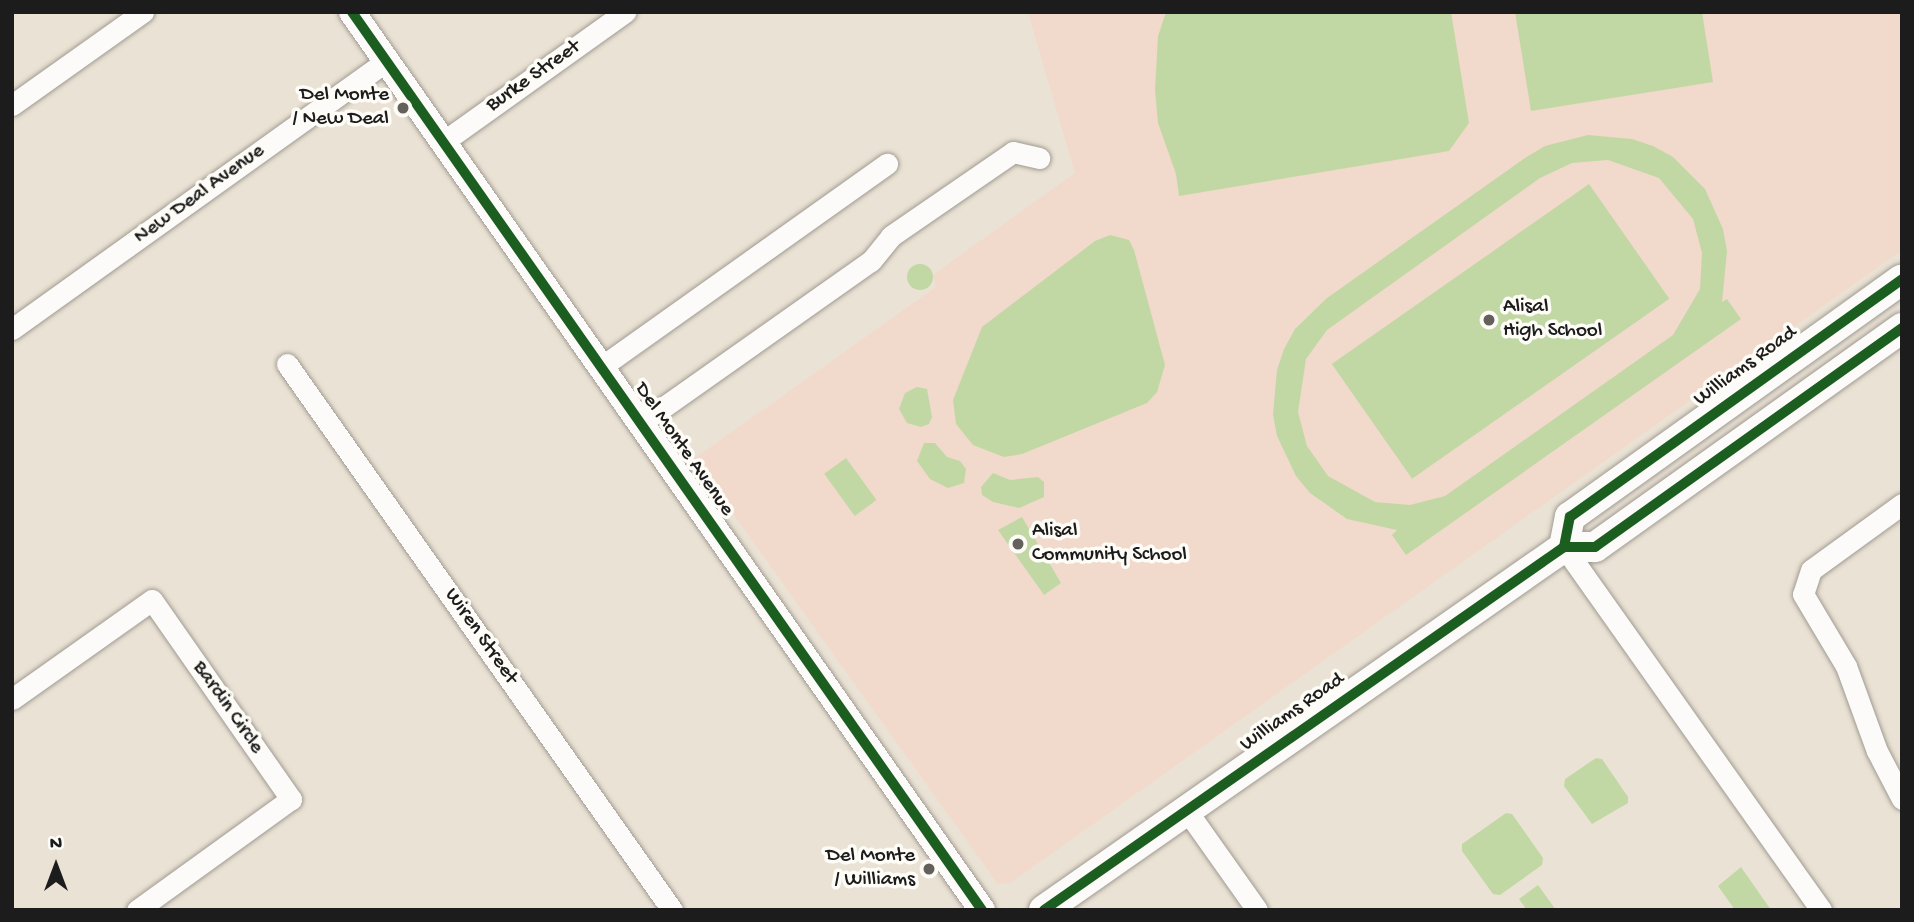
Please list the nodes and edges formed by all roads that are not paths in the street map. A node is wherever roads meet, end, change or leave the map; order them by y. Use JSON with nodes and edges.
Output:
{"nodes":[{"id":1,"x":143,"y":12,"type":"edge"},
{"id":2,"x":352,"y":12,"type":"edge"},
{"id":3,"x":625,"y":12,"type":"edge"},
{"id":4,"x":387,"y":61,"type":"junction"},
{"id":5,"x":12,"y":105,"type":"edge"},
{"id":6,"x":443,"y":142,"type":"junction"},
{"id":7,"x":1039,"y":158,"type":"dead end"},
{"id":8,"x":887,"y":164,"type":"dead end"},
{"id":9,"x":1902,"y":279,"type":"edge"},
{"id":10,"x":1902,"y":328,"type":"edge"},
{"id":11,"x":12,"y":329,"type":"edge"},
{"id":12,"x":288,"y":364,"type":"dead end"},
{"id":13,"x":601,"y":367,"type":"junction"},
{"id":14,"x":640,"y":423,"type":"junction"},
{"id":15,"x":1902,"y":504,"type":"edge"},
{"id":16,"x":1564,"y":547,"type":"junction"},
{"id":17,"x":12,"y":699,"type":"edge"},
{"id":18,"x":1902,"y":799,"type":"edge"},
{"id":19,"x":1186,"y":811,"type":"junction"},
{"id":20,"x":137,"y":910,"type":"edge"},
{"id":21,"x":672,"y":910,"type":"edge"},
{"id":22,"x":982,"y":910,"type":"edge"},
{"id":23,"x":1044,"y":910,"type":"edge"},
{"id":24,"x":1258,"y":910,"type":"edge"},
{"id":25,"x":1821,"y":910,"type":"edge"}],
"edges":[{"from":1,"to":5,"type":"street"},
{"from":2,"to":4,"type":"street","name":"Del Monte Avenue"},
{"from":3,"to":6,"type":"street","name":"Burke Street"},
{"from":4,"to":6,"type":"street","name":"Del Monte Avenue"},
{"from":4,"to":11,"type":"street","name":"New Deal Avenue"},
{"from":6,"to":13,"type":"street","name":"Del Monte Avenue"},
{"from":7,"to":14,"type":"street"},
{"from":8,"to":13,"type":"street"},
{"from":9,"to":16,"type":"main road","name":"Williams Road"},
{"from":10,"to":16,"type":"main road"},
{"from":12,"to":21,"type":"street","name":"Wiren Street"},
{"from":13,"to":14,"type":"street","name":"Del Monte Avenue"},
{"from":14,"to":22,"type":"street","name":"Del Monte Avenue"},
{"from":15,"to":18,"type":"street"},
{"from":16,"to":19,"type":"main road","name":"Williams Road"},
{"from":16,"to":25,"type":"street"},
{"from":17,"to":20,"type":"street","name":"Bardin Circle"},
{"from":19,"to":23,"type":"main road","name":"Williams Road"},
{"from":19,"to":24,"type":"street"}]}
